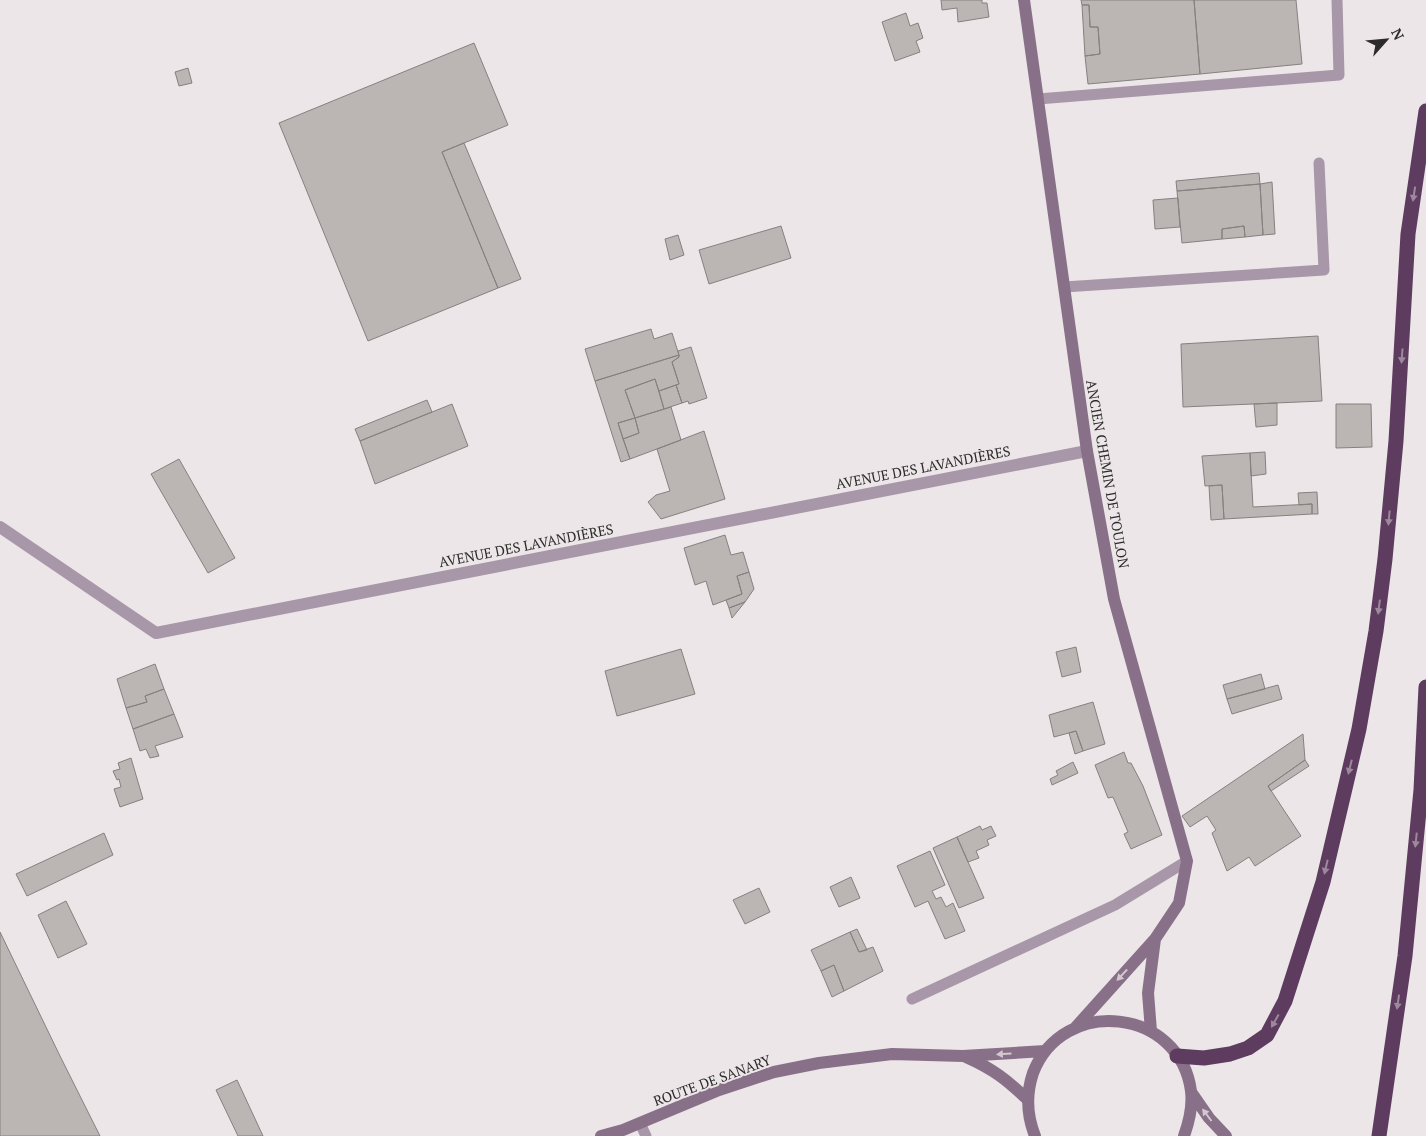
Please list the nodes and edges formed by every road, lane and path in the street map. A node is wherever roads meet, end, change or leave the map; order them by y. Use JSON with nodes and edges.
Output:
{"nodes":[{"id":1,"x":1024,"y":0,"type":"edge"},
{"id":2,"x":1338,"y":0,"type":"edge"},
{"id":3,"x":1038,"y":99,"type":"junction"},
{"id":4,"x":1426,"y":112,"type":"edge"},
{"id":5,"x":1319,"y":163,"type":"dead end"},
{"id":6,"x":1064,"y":287,"type":"junction"},
{"id":7,"x":1087,"y":451,"type":"junction"},
{"id":8,"x":0,"y":527,"type":"edge"},
{"id":9,"x":1426,"y":687,"type":"edge"},
{"id":10,"x":1187,"y":860,"type":"junction"},
{"id":11,"x":1155,"y":939,"type":"junction"},
{"id":12,"x":912,"y":999,"type":"dead end"},
{"id":13,"x":1075,"y":1028,"type":"junction"},
{"id":14,"x":1151,"y":1031,"type":"junction"},
{"id":15,"x":1045,"y":1052,"type":"junction"},
{"id":16,"x":963,"y":1056,"type":"junction"},
{"id":17,"x":1177,"y":1056,"type":"junction"},
{"id":18,"x":1191,"y":1092,"type":"junction"},
{"id":19,"x":1028,"y":1100,"type":"junction"},
{"id":20,"x":640,"y":1123,"type":"junction"},
{"id":21,"x":618,"y":1133,"type":"edge"},
{"id":22,"x":602,"y":1136,"type":"edge"},
{"id":23,"x":646,"y":1136,"type":"edge"},
{"id":24,"x":1035,"y":1136,"type":"edge"},
{"id":25,"x":1184,"y":1136,"type":"edge"},
{"id":26,"x":1226,"y":1136,"type":"edge"},
{"id":27,"x":1379,"y":1136,"type":"edge"}],
"edges":[{"from":1,"to":3,"type":"main road","name":"ANCIEN CHEMIN DE TOULON"},
{"from":2,"to":3,"type":"lane"},
{"from":3,"to":6,"type":"main road","name":"ANCIEN CHEMIN DE TOULON"},
{"from":4,"to":17,"type":"highway","one_way":true},
{"from":5,"to":6,"type":"lane"},
{"from":6,"to":7,"type":"main road","name":"ANCIEN CHEMIN DE TOULON"},
{"from":7,"to":8,"type":"street","name":"AVENUE DES LAVANDIÈRES"},
{"from":7,"to":10,"type":"main road","name":"ANCIEN CHEMIN DE TOULON"},
{"from":9,"to":27,"type":"highway","one_way":true},
{"from":10,"to":11,"type":"main road","name":"ANCIEN CHEMIN DE TOULON"},
{"from":10,"to":12,"type":"lane"},
{"from":11,"to":13,"type":"main road","name":"ANCIEN CHEMIN DE TOULON","one_way":true},
{"from":11,"to":14,"type":"main road","name":"ANCIEN CHEMIN DE TOULON"},
{"from":13,"to":14,"type":"main road"},
{"from":13,"to":15,"type":"main road"},
{"from":14,"to":17,"type":"main road"},
{"from":15,"to":16,"type":"main road","name":"ROUTE DE SANARY","one_way":true},
{"from":15,"to":19,"type":"main road"},
{"from":16,"to":19,"type":"main road","name":"ROUTE DE SANARY"},
{"from":16,"to":20,"type":"main road","name":"ROUTE DE SANARY"},
{"from":17,"to":18,"type":"main road"},
{"from":18,"to":25,"type":"main road"},
{"from":26,"to":18,"type":"main road","one_way":true},
{"from":19,"to":24,"type":"main road"},
{"from":20,"to":21,"type":"main road","name":"ROUTE DE SANARY"},
{"from":20,"to":23,"type":"lane"},
{"from":21,"to":22,"type":"main road","name":"ROUTE DE SANARY"}]}
